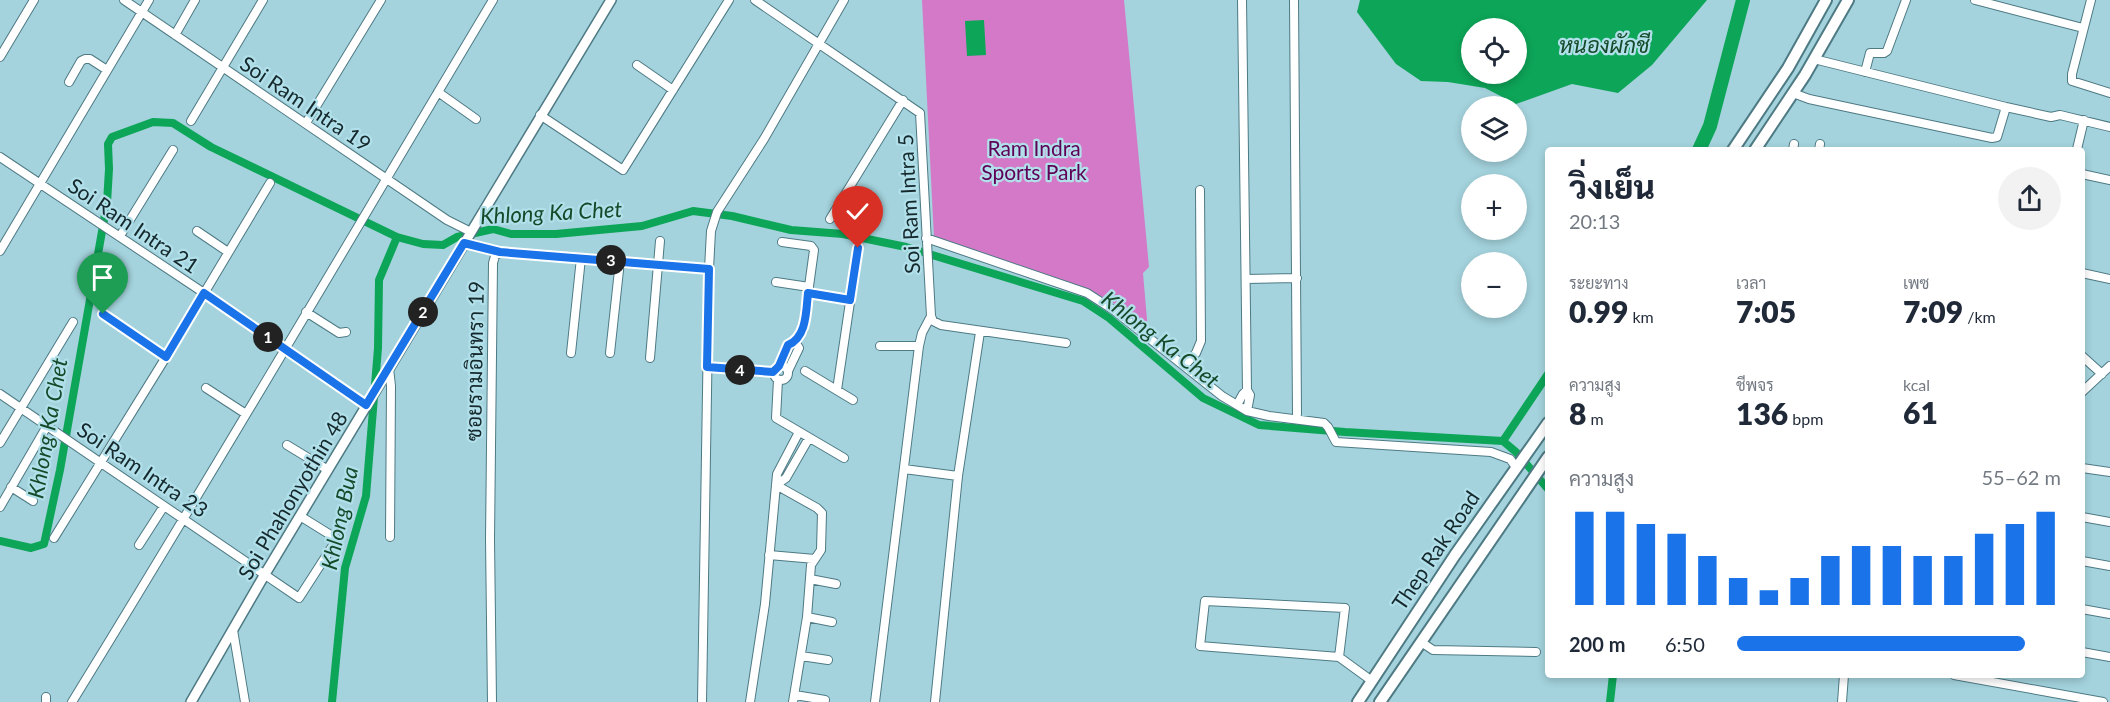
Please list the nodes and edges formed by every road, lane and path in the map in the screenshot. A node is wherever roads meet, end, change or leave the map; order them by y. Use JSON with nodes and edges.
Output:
{"nodes":[{"id":1,"x":34,"y":0,"type":"edge"},
{"id":2,"x":124,"y":0,"type":"edge"},
{"id":3,"x":149,"y":0,"type":"edge"},
{"id":4,"x":195,"y":0,"type":"edge"},
{"id":5,"x":263,"y":0,"type":"edge"},
{"id":6,"x":381,"y":0,"type":"edge"},
{"id":7,"x":493,"y":0,"type":"edge"},
{"id":8,"x":611,"y":0,"type":"edge"},
{"id":9,"x":729,"y":0,"type":"edge"},
{"id":10,"x":755,"y":0,"type":"edge"},
{"id":11,"x":844,"y":0,"type":"edge"},
{"id":12,"x":1242,"y":0,"type":"edge"},
{"id":13,"x":1293,"y":0,"type":"edge"},
{"id":14,"x":1826,"y":0,"type":"edge"},
{"id":15,"x":1848,"y":0,"type":"edge"},
{"id":16,"x":1905,"y":0,"type":"edge"},
{"id":17,"x":1975,"y":0,"type":"edge"},
{"id":18,"x":2091,"y":0,"type":"edge"},
{"id":19,"x":142,"y":12,"type":"junction"},
{"id":20,"x":2083,"y":28,"type":"junction"},
{"id":21,"x":175,"y":35,"type":"junction"},
{"id":22,"x":0,"y":37,"type":"edge"},
{"id":23,"x":9,"y":42,"type":"junction"},
{"id":24,"x":819,"y":44,"type":"junction"},
{"id":25,"x":0,"y":57,"type":"edge"},
{"id":26,"x":1814,"y":59,"type":"junction"},
{"id":27,"x":637,"y":65,"type":"dead end"},
{"id":28,"x":222,"y":68,"type":"junction"},
{"id":29,"x":107,"y":70,"type":"junction"},
{"id":30,"x":1865,"y":72,"type":"junction"},
{"id":31,"x":69,"y":82,"type":"dead end"},
{"id":32,"x":673,"y":90,"type":"junction"},
{"id":33,"x":438,"y":92,"type":"junction"},
{"id":34,"x":1793,"y":93,"type":"junction"},
{"id":35,"x":2110,"y":93,"type":"edge"},
{"id":36,"x":903,"y":100,"type":"junction"},
{"id":37,"x":2006,"y":107,"type":"junction"},
{"id":38,"x":540,"y":115,"type":"junction"},
{"id":39,"x":476,"y":119,"type":"dead end"},
{"id":40,"x":2084,"y":120,"type":"junction"},
{"id":41,"x":191,"y":121,"type":"dead end"},
{"id":42,"x":306,"y":123,"type":"junction"},
{"id":43,"x":2110,"y":127,"type":"edge"},
{"id":44,"x":1735,"y":147,"type":"edge"},
{"id":45,"x":1757,"y":147,"type":"edge"},
{"id":46,"x":2077,"y":147,"type":"edge"},
{"id":47,"x":173,"y":150,"type":"dead end"},
{"id":48,"x":0,"y":157,"type":"edge"},
{"id":49,"x":2085,"y":175,"type":"edge"},
{"id":50,"x":386,"y":178,"type":"junction"},
{"id":51,"x":2110,"y":180,"type":"edge"},
{"id":52,"x":270,"y":183,"type":"dead end"},
{"id":53,"x":40,"y":184,"type":"junction"},
{"id":54,"x":1200,"y":190,"type":"dead end"},
{"id":55,"x":830,"y":219,"type":"dead end"},
{"id":56,"x":197,"y":231,"type":"dead end"},
{"id":57,"x":471,"y":232,"type":"junction"},
{"id":58,"x":117,"y":234,"type":"junction"},
{"id":59,"x":926,"y":238,"type":"junction"},
{"id":60,"x":660,"y":241,"type":"dead end"},
{"id":61,"x":782,"y":242,"type":"dead end"},
{"id":62,"x":464,"y":243,"type":"junction"},
{"id":63,"x":858,"y":248,"type":"dead end"},
{"id":64,"x":0,"y":251,"type":"edge"},
{"id":65,"x":228,"y":252,"type":"junction"},
{"id":66,"x":500,"y":252,"type":"junction"},
{"id":67,"x":581,"y":258,"type":"junction"},
{"id":68,"x":620,"y":261,"type":"junction"},
{"id":69,"x":657,"y":265,"type":"junction"},
{"id":70,"x":709,"y":269,"type":"junction"},
{"id":71,"x":2085,"y":274,"type":"edge"},
{"id":72,"x":1297,"y":278,"type":"junction"},
{"id":73,"x":1246,"y":279,"type":"junction"},
{"id":74,"x":2110,"y":279,"type":"edge"},
{"id":75,"x":776,"y":282,"type":"dead end"},
{"id":76,"x":809,"y":290,"type":"junction"},
{"id":77,"x":204,"y":293,"type":"junction"},
{"id":78,"x":850,"y":300,"type":"junction"},
{"id":79,"x":306,"y":312,"type":"junction"},
{"id":80,"x":103,"y":314,"type":"dead end"},
{"id":81,"x":931,"y":316,"type":"junction"},
{"id":82,"x":73,"y":322,"type":"dead end"},
{"id":83,"x":346,"y":332,"type":"dead end"},
{"id":84,"x":980,"y":332,"type":"junction"},
{"id":85,"x":795,"y":342,"type":"junction"},
{"id":86,"x":1066,"y":343,"type":"dead end"},
{"id":87,"x":880,"y":346,"type":"dead end"},
{"id":88,"x":919,"y":346,"type":"junction"},
{"id":89,"x":284,"y":348,"type":"junction"},
{"id":90,"x":571,"y":353,"type":"dead end"},
{"id":91,"x":610,"y":353,"type":"dead end"},
{"id":92,"x":166,"y":357,"type":"junction"},
{"id":93,"x":650,"y":358,"type":"dead end"},
{"id":94,"x":2085,"y":359,"type":"edge"},
{"id":95,"x":1185,"y":365,"type":"junction"},
{"id":96,"x":2110,"y":366,"type":"edge"},
{"id":97,"x":707,"y":367,"type":"junction"},
{"id":98,"x":788,"y":371,"type":"junction"},
{"id":99,"x":805,"y":371,"type":"dead end"},
{"id":100,"x":387,"y":373,"type":"junction"},
{"id":101,"x":777,"y":373,"type":"junction"},
{"id":102,"x":2102,"y":374,"type":"junction"},
{"id":103,"x":206,"y":388,"type":"dead end"},
{"id":104,"x":2085,"y":389,"type":"edge"},
{"id":105,"x":837,"y":390,"type":"junction"},
{"id":106,"x":1247,"y":390,"type":"junction"},
{"id":107,"x":0,"y":394,"type":"edge"},
{"id":108,"x":854,"y":400,"type":"dead end"},
{"id":109,"x":368,"y":402,"type":"junction"},
{"id":110,"x":1237,"y":405,"type":"junction"},
{"id":111,"x":21,"y":409,"type":"junction"},
{"id":112,"x":1247,"y":411,"type":"junction"},
{"id":113,"x":246,"y":414,"type":"junction"},
{"id":114,"x":1297,"y":414,"type":"dead end"},
{"id":115,"x":47,"y":426,"type":"junction"},
{"id":116,"x":1545,"y":427,"type":"edge"},
{"id":117,"x":800,"y":432,"type":"junction"},
{"id":118,"x":809,"y":438,"type":"junction"},
{"id":119,"x":0,"y":442,"type":"edge"},
{"id":120,"x":287,"y":445,"type":"dead end"},
{"id":121,"x":844,"y":458,"type":"dead end"},
{"id":122,"x":1545,"y":461,"type":"edge"},
{"id":123,"x":100,"y":463,"type":"junction"},
{"id":124,"x":1517,"y":465,"type":"junction"},
{"id":125,"x":2085,"y":468,"type":"edge"},
{"id":126,"x":904,"y":469,"type":"junction"},
{"id":127,"x":328,"y":470,"type":"junction"},
{"id":128,"x":2110,"y":472,"type":"edge"},
{"id":129,"x":958,"y":476,"type":"junction"},
{"id":130,"x":776,"y":485,"type":"junction"},
{"id":131,"x":11,"y":487,"type":"junction"},
{"id":132,"x":33,"y":501,"type":"dead end"},
{"id":133,"x":164,"y":506,"type":"junction"},
{"id":134,"x":0,"y":507,"type":"edge"},
{"id":135,"x":300,"y":516,"type":"junction"},
{"id":136,"x":2085,"y":518,"type":"edge"},
{"id":137,"x":185,"y":519,"type":"junction"},
{"id":138,"x":2110,"y":522,"type":"edge"},
{"id":139,"x":390,"y":537,"type":"dead end"},
{"id":140,"x":54,"y":538,"type":"dead end"},
{"id":141,"x":139,"y":545,"type":"dead end"},
{"id":142,"x":769,"y":555,"type":"junction"},
{"id":143,"x":814,"y":559,"type":"junction"},
{"id":144,"x":2085,"y":562,"type":"edge"},
{"id":145,"x":2110,"y":566,"type":"edge"},
{"id":146,"x":265,"y":574,"type":"junction"},
{"id":147,"x":810,"y":579,"type":"junction"},
{"id":148,"x":836,"y":584,"type":"dead end"},
{"id":149,"x":2085,"y":610,"type":"edge"},
{"id":150,"x":2110,"y":614,"type":"edge"},
{"id":151,"x":807,"y":617,"type":"junction"},
{"id":152,"x":832,"y":622,"type":"dead end"},
{"id":153,"x":233,"y":630,"type":"junction"},
{"id":154,"x":1421,"y":642,"type":"junction"},
{"id":155,"x":1536,"y":652,"type":"dead end"},
{"id":156,"x":2085,"y":653,"type":"edge"},
{"id":157,"x":801,"y":656,"type":"junction"},
{"id":158,"x":1338,"y":657,"type":"junction"},
{"id":159,"x":2110,"y":657,"type":"edge"},
{"id":160,"x":828,"y":660,"type":"dead end"},
{"id":161,"x":1844,"y":678,"type":"edge"},
{"id":162,"x":1971,"y":678,"type":"edge"},
{"id":163,"x":1372,"y":681,"type":"junction"},
{"id":164,"x":794,"y":699,"type":"edge"},
{"id":165,"x":825,"y":700,"type":"dead end"},
{"id":166,"x":72,"y":702,"type":"edge"},
{"id":167,"x":191,"y":702,"type":"edge"},
{"id":168,"x":245,"y":702,"type":"edge"},
{"id":169,"x":492,"y":702,"type":"edge"},
{"id":170,"x":702,"y":702,"type":"edge"},
{"id":171,"x":750,"y":702,"type":"edge"},
{"id":172,"x":874,"y":702,"type":"edge"},
{"id":173,"x":935,"y":702,"type":"edge"},
{"id":174,"x":1358,"y":702,"type":"edge"},
{"id":175,"x":1380,"y":702,"type":"edge"},
{"id":176,"x":1842,"y":702,"type":"edge"},
{"id":177,"x":2103,"y":702,"type":"edge"}],
"edges":[{"from":1,"to":23,"type":"street"},
{"from":2,"to":19,"type":"street","name":"Soi Ram Intra 19"},
{"from":3,"to":19,"type":"street"},
{"from":4,"to":21,"type":"street"},
{"from":5,"to":28,"type":"street"},
{"from":6,"to":42,"type":"street"},
{"from":7,"to":33,"type":"street"},
{"from":8,"to":38,"type":"street","name":"Soi Phahonyothin 48"},
{"from":9,"to":32,"type":"street"},
{"from":10,"to":24,"type":"street","name":"Soi Ram Intra 5"},
{"from":11,"to":24,"type":"street"},
{"from":12,"to":73,"type":"street"},
{"from":13,"to":72,"type":"street"},
{"from":14,"to":44,"type":"main road"},
{"from":15,"to":26,"type":"main road"},
{"from":16,"to":30,"type":"street"},
{"from":17,"to":20,"type":"street"},
{"from":18,"to":20,"type":"street"},
{"from":19,"to":21,"type":"street","name":"Soi Ram Intra 19"},
{"from":19,"to":29,"type":"street"},
{"from":20,"to":35,"type":"street"},
{"from":21,"to":28,"type":"street","name":"Soi Ram Intra 19"},
{"from":22,"to":23,"type":"street"},
{"from":23,"to":25,"type":"street"},
{"from":24,"to":36,"type":"street","name":"Soi Ram Intra 5"},
{"from":24,"to":70,"type":"street"},
{"from":26,"to":30,"type":"street"},
{"from":26,"to":34,"type":"main road"},
{"from":27,"to":32,"type":"street"},
{"from":28,"to":41,"type":"street"},
{"from":28,"to":42,"type":"street","name":"Soi Ram Intra 19"},
{"from":29,"to":31,"type":"street"},
{"from":29,"to":53,"type":"street"},
{"from":30,"to":37,"type":"street"},
{"from":32,"to":38,"type":"street"},
{"from":33,"to":39,"type":"street"},
{"from":33,"to":50,"type":"street"},
{"from":34,"to":37,"type":"street"},
{"from":34,"to":45,"type":"main road"},
{"from":36,"to":55,"type":"street"},
{"from":36,"to":59,"type":"street","name":"Soi Ram Intra 5"},
{"from":37,"to":40,"type":"street"},
{"from":38,"to":57,"type":"street","name":"Soi Phahonyothin 48"},
{"from":40,"to":43,"type":"street"},
{"from":40,"to":46,"type":"street"},
{"from":42,"to":50,"type":"street","name":"Soi Ram Intra 19"},
{"from":47,"to":58,"type":"street"},
{"from":48,"to":53,"type":"street","name":"Soi Ram Intra 21"},
{"from":49,"to":51,"type":"street"},
{"from":50,"to":57,"type":"street","name":"Soi Ram Intra 19"},
{"from":50,"to":79,"type":"street"},
{"from":52,"to":65,"type":"street"},
{"from":53,"to":58,"type":"street","name":"Soi Ram Intra 21"},
{"from":53,"to":64,"type":"street"},
{"from":54,"to":95,"type":"street"},
{"from":56,"to":65,"type":"street"},
{"from":57,"to":62,"type":"street","name":"Soi Phahonyothin 48"},
{"from":58,"to":77,"type":"street","name":"Soi Ram Intra 21"},
{"from":59,"to":81,"type":"street","name":"Soi Ram Intra 5"},
{"from":59,"to":95,"type":"street"},
{"from":60,"to":69,"type":"street"},
{"from":61,"to":76,"type":"street"},
{"from":62,"to":66,"type":"street"},
{"from":62,"to":100,"type":"street","name":"Soi Phahonyothin 48"},
{"from":63,"to":78,"type":"street"},
{"from":65,"to":77,"type":"street"},
{"from":66,"to":67,"type":"street","name":"ซอยรามอินทรา 19"},
{"from":66,"to":169,"type":"street","name":"ซอยรามอินทรา 19"},
{"from":67,"to":68,"type":"street","name":"ซอยรามอินทรา 19"},
{"from":67,"to":90,"type":"street"},
{"from":68,"to":69,"type":"street","name":"ซอยรามอินทรา 19"},
{"from":68,"to":91,"type":"street"},
{"from":69,"to":70,"type":"street","name":"ซอยรามอินทรา 19"},
{"from":69,"to":93,"type":"street"},
{"from":70,"to":97,"type":"street"},
{"from":71,"to":74,"type":"street"},
{"from":72,"to":73,"type":"street"},
{"from":72,"to":114,"type":"street"},
{"from":73,"to":106,"type":"street"},
{"from":75,"to":76,"type":"street"},
{"from":76,"to":78,"type":"street"},
{"from":76,"to":85,"type":"street"},
{"from":77,"to":89,"type":"street","name":"Soi Ram Intra 21"},
{"from":77,"to":92,"type":"street"},
{"from":78,"to":105,"type":"street"},
{"from":79,"to":83,"type":"street"},
{"from":79,"to":89,"type":"street"},
{"from":80,"to":92,"type":"street"},
{"from":81,"to":84,"type":"street"},
{"from":81,"to":88,"type":"street"},
{"from":82,"to":111,"type":"street"},
{"from":84,"to":86,"type":"street"},
{"from":84,"to":129,"type":"street"},
{"from":85,"to":98,"type":"street"},
{"from":85,"to":101,"type":"street"},
{"from":87,"to":88,"type":"street"},
{"from":88,"to":126,"type":"street"},
{"from":89,"to":109,"type":"street","name":"Soi Ram Intra 21"},
{"from":89,"to":113,"type":"street"},
{"from":92,"to":123,"type":"street"},
{"from":94,"to":102,"type":"street"},
{"from":95,"to":110,"type":"street"},
{"from":96,"to":102,"type":"street"},
{"from":97,"to":101,"type":"street"},
{"from":97,"to":170,"type":"street"},
{"from":98,"to":101,"type":"street"},
{"from":98,"to":101,"type":"street"},
{"from":99,"to":105,"type":"street"},
{"from":100,"to":109,"type":"street","name":"Soi Phahonyothin 48"},
{"from":100,"to":139,"type":"street"},
{"from":101,"to":117,"type":"street"},
{"from":102,"to":104,"type":"street"},
{"from":103,"to":113,"type":"street"},
{"from":105,"to":108,"type":"street"},
{"from":106,"to":110,"type":"street"},
{"from":106,"to":112,"type":"street"},
{"from":107,"to":111,"type":"street","name":"Soi Ram Intra 23"},
{"from":109,"to":127,"type":"street","name":"Soi Phahonyothin 48"},
{"from":110,"to":112,"type":"street"},
{"from":111,"to":115,"type":"street","name":"Soi Ram Intra 23"},
{"from":111,"to":119,"type":"street"},
{"from":112,"to":124,"type":"street"},
{"from":113,"to":137,"type":"street"},
{"from":115,"to":123,"type":"street","name":"Soi Ram Intra 23"},
{"from":115,"to":131,"type":"street"},
{"from":116,"to":124,"type":"main road","name":"Thep Rak Road"},
{"from":117,"to":118,"type":"street"},
{"from":117,"to":130,"type":"street"},
{"from":118,"to":121,"type":"street"},
{"from":118,"to":130,"type":"street"},
{"from":120,"to":127,"type":"street"},
{"from":122,"to":154,"type":"main road","name":"Thep Rak Road"},
{"from":123,"to":133,"type":"street","name":"Soi Ram Intra 23"},
{"from":123,"to":140,"type":"street"},
{"from":124,"to":163,"type":"main road","name":"Thep Rak Road"},
{"from":125,"to":128,"type":"street"},
{"from":126,"to":129,"type":"street"},
{"from":126,"to":172,"type":"street"},
{"from":127,"to":135,"type":"street","name":"Soi Phahonyothin 48"},
{"from":129,"to":173,"type":"street"},
{"from":130,"to":142,"type":"street"},
{"from":130,"to":143,"type":"street"},
{"from":131,"to":132,"type":"street"},
{"from":131,"to":134,"type":"street"},
{"from":133,"to":137,"type":"street","name":"Soi Ram Intra 23"},
{"from":133,"to":141,"type":"street"},
{"from":135,"to":146,"type":"street","name":"Soi Phahonyothin 48"},
{"from":135,"to":146,"type":"street","name":"Soi Ram Intra 23"},
{"from":136,"to":138,"type":"street"},
{"from":137,"to":146,"type":"street","name":"Soi Ram Intra 23"},
{"from":137,"to":166,"type":"street"},
{"from":142,"to":143,"type":"street"},
{"from":142,"to":171,"type":"street"},
{"from":143,"to":147,"type":"street"},
{"from":144,"to":145,"type":"street"},
{"from":146,"to":153,"type":"street","name":"Soi Phahonyothin 48"},
{"from":147,"to":148,"type":"street"},
{"from":147,"to":151,"type":"street"},
{"from":149,"to":150,"type":"street"},
{"from":151,"to":152,"type":"street"},
{"from":151,"to":157,"type":"street"},
{"from":153,"to":167,"type":"street","name":"Soi Phahonyothin 48"},
{"from":153,"to":168,"type":"street"},
{"from":154,"to":155,"type":"street"},
{"from":154,"to":175,"type":"main road","name":"Thep Rak Road"},
{"from":156,"to":159,"type":"street"},
{"from":157,"to":160,"type":"street"},
{"from":157,"to":164,"type":"street"},
{"from":158,"to":158,"type":"street"},
{"from":158,"to":163,"type":"street"},
{"from":161,"to":176,"type":"street"},
{"from":162,"to":177,"type":"street"},
{"from":163,"to":174,"type":"main road","name":"Thep Rak Road"},
{"from":164,"to":165,"type":"street"}]}
